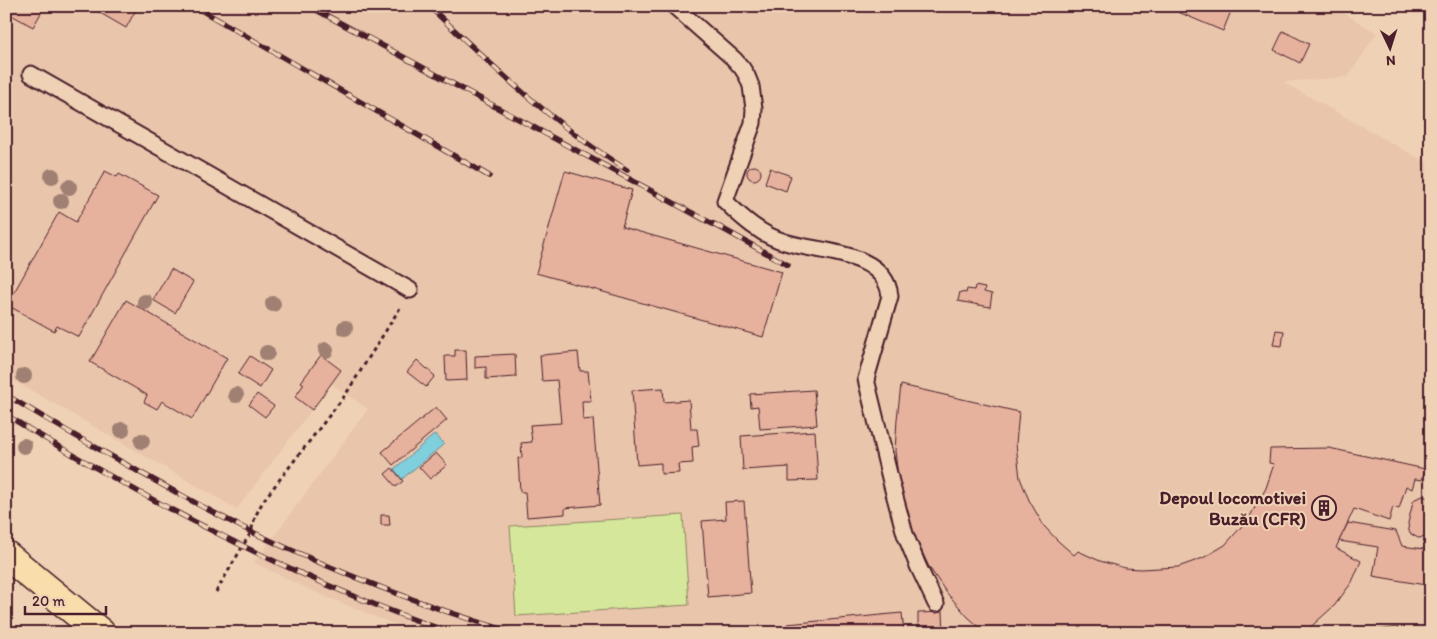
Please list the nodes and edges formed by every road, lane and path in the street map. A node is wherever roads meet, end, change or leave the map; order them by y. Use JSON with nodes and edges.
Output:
{"nodes":[{"id":1,"x":674,"y":6,"type":"edge"},
{"id":2,"x":31,"y":74,"type":"dead end"},
{"id":3,"x":410,"y":290,"type":"joint"},
{"id":4,"x":8,"y":559,"type":"edge"},
{"id":5,"x":216,"y":592,"type":"dead end"},
{"id":6,"x":936,"y":604,"type":"dead end"},
{"id":7,"x":101,"y":633,"type":"edge"}],
"edges":[{"from":1,"to":6,"type":"lane"},
{"from":2,"to":3,"type":"lane"},
{"from":3,"to":5,"type":"path"},
{"from":4,"to":7,"type":"main road"}]}
